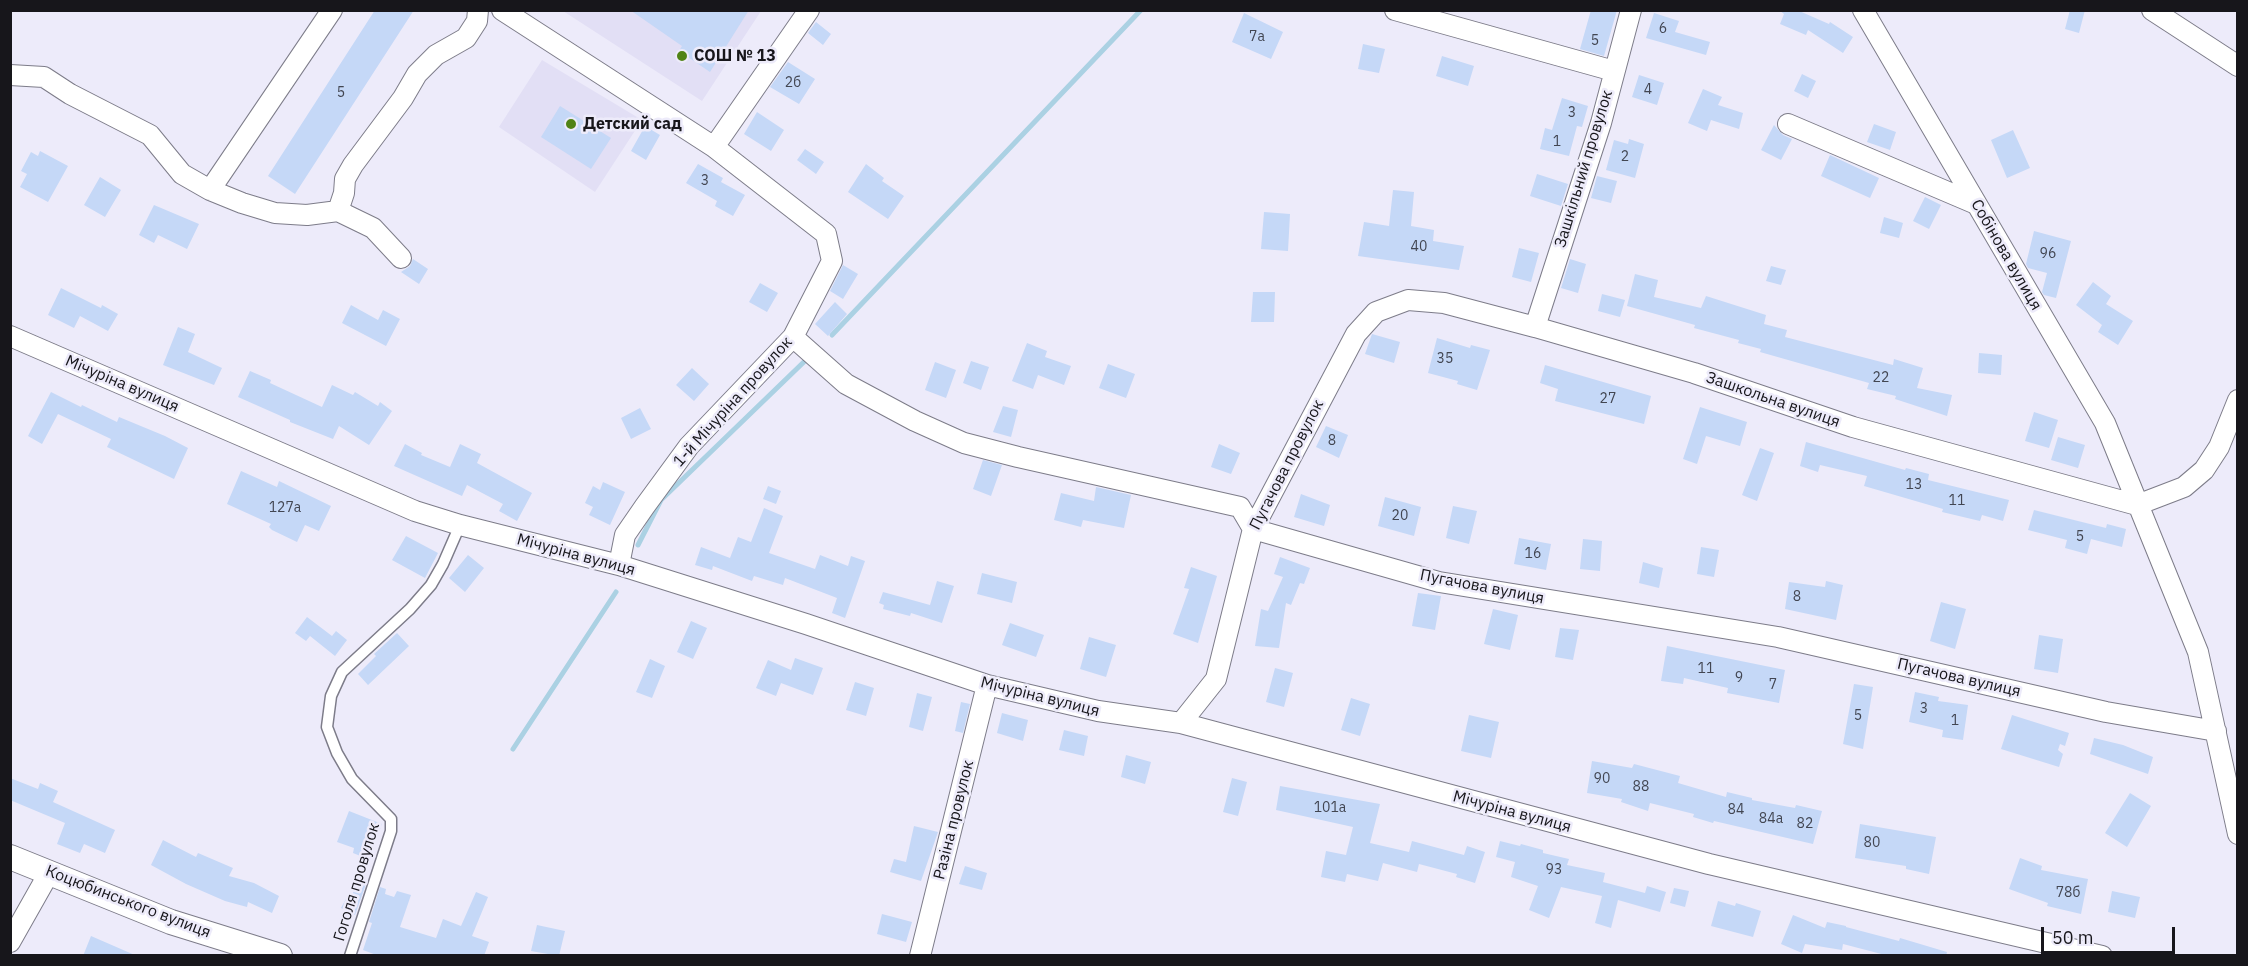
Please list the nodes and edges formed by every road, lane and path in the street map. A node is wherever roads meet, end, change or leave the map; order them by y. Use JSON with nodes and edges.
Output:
{"nodes":[{"id":1,"x":332,"y":10,"type":"edge"},
{"id":2,"x":478,"y":10,"type":"edge"},
{"id":3,"x":502,"y":10,"type":"edge"},
{"id":4,"x":809,"y":10,"type":"edge"},
{"id":5,"x":1395,"y":10,"type":"edge"},
{"id":6,"x":1631,"y":10,"type":"edge"},
{"id":7,"x":1863,"y":10,"type":"edge"},
{"id":8,"x":2152,"y":10,"type":"edge"},
{"id":9,"x":2238,"y":66,"type":"edge"},
{"id":10,"x":1614,"y":71,"type":"junction"},
{"id":11,"x":10,"y":75,"type":"edge"},
{"id":12,"x":1788,"y":124,"type":"dead end"},
{"id":13,"x":714,"y":147,"type":"junction"},
{"id":14,"x":210,"y":190,"type":"junction"},
{"id":15,"x":1976,"y":204,"type":"junction"},
{"id":16,"x":338,"y":211,"type":"junction"},
{"id":17,"x":400,"y":258,"type":"dead end"},
{"id":18,"x":1408,"y":300,"type":"joint"},
{"id":19,"x":1535,"y":327,"type":"junction"},
{"id":20,"x":10,"y":336,"type":"edge"},
{"id":21,"x":794,"y":337,"type":"junction"},
{"id":22,"x":2238,"y":400,"type":"edge"},
{"id":23,"x":2238,"y":439,"type":"edge"},
{"id":24,"x":2219,"y":447,"type":"junction"},
{"id":25,"x":2137,"y":506,"type":"junction"},
{"id":26,"x":460,"y":525,"type":"junction"},
{"id":27,"x":1252,"y":529,"type":"junction"},
{"id":28,"x":619,"y":565,"type":"junction"},
{"id":29,"x":987,"y":685,"type":"junction"},
{"id":30,"x":1180,"y":723,"type":"junction"},
{"id":31,"x":2216,"y":731,"type":"junction"},
{"id":32,"x":2238,"y":834,"type":"edge"},
{"id":33,"x":10,"y":857,"type":"edge"},
{"id":34,"x":49,"y":873,"type":"junction"},
{"id":35,"x":10,"y":942,"type":"edge"},
{"id":36,"x":280,"y":956,"type":"edge"},
{"id":37,"x":350,"y":956,"type":"edge"},
{"id":38,"x":920,"y":956,"type":"edge"},
{"id":39,"x":2102,"y":956,"type":"edge"}],
"edges":[{"from":1,"to":14,"type":"street"},
{"from":2,"to":16,"type":"street"},
{"from":3,"to":13,"type":"street"},
{"from":4,"to":13,"type":"street"},
{"from":5,"to":10,"type":"street"},
{"from":6,"to":10,"type":"street","name":"Зашкільний провулок"},
{"from":7,"to":15,"type":"street","name":"Собінова вулиця"},
{"from":8,"to":9,"type":"street"},
{"from":10,"to":19,"type":"street","name":"Зашкільний провулок"},
{"from":11,"to":14,"type":"street"},
{"from":12,"to":15,"type":"street"},
{"from":13,"to":21,"type":"street","name":"1-й Мічуріна провулок"},
{"from":14,"to":16,"type":"street"},
{"from":15,"to":25,"type":"street","name":"Собінова вулиця"},
{"from":16,"to":17,"type":"street"},
{"from":18,"to":19,"type":"street","name":"Зашкольна вулиця"},
{"from":18,"to":27,"type":"street","name":"Пугачова провулок"},
{"from":19,"to":25,"type":"street","name":"Зашкольна вулиця"},
{"from":20,"to":26,"type":"street","name":"Мічуріна вулиця"},
{"from":21,"to":27,"type":"street"},
{"from":21,"to":28,"type":"street","name":"1-й Мічуріна провулок"},
{"from":22,"to":24,"type":"street"},
{"from":23,"to":24,"type":"street"},
{"from":24,"to":25,"type":"street"},
{"from":25,"to":31,"type":"street"},
{"from":26,"to":28,"type":"street","name":"Мічуріна вулиця"},
{"from":26,"to":37,"type":"lane","name":"Гоголя провулок"},
{"from":27,"to":30,"type":"street","name":"Пугачова провулок"},
{"from":27,"to":31,"type":"street","name":"Пугачова вулиця"},
{"from":28,"to":29,"type":"street","name":"Мічуріна вулиця"},
{"from":29,"to":30,"type":"street","name":"Мічуріна вулиця"},
{"from":29,"to":38,"type":"street","name":"Разіна провулок"},
{"from":30,"to":39,"type":"street","name":"Мічуріна вулиця"},
{"from":31,"to":32,"type":"street"},
{"from":33,"to":34,"type":"street","name":"Коцюбинського вулиця"},
{"from":34,"to":35,"type":"street"},
{"from":34,"to":36,"type":"street","name":"Коцюбинського вулиця"}]}
